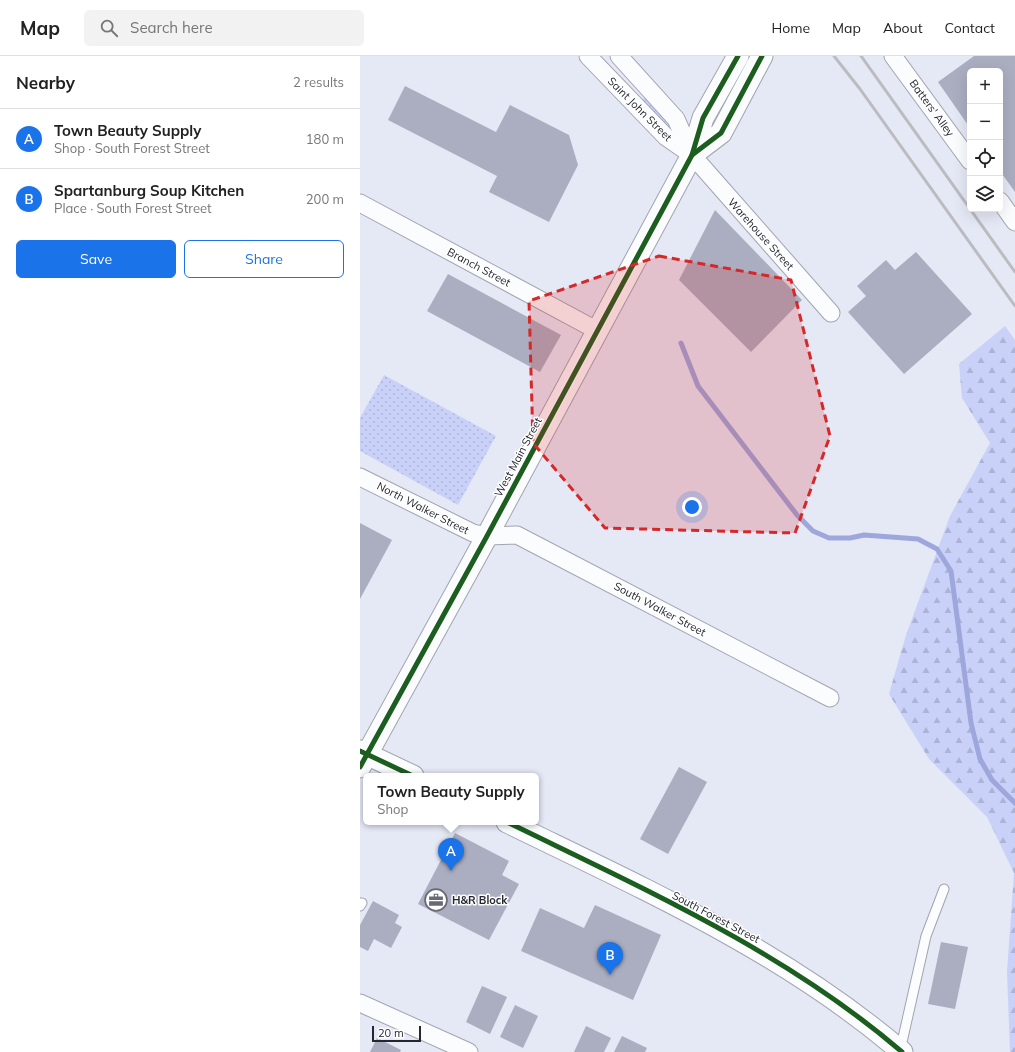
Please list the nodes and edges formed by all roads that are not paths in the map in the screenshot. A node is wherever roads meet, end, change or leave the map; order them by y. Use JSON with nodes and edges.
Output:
{"nodes":[{"id":1,"x":588,"y":56,"type":"edge"},
{"id":2,"x":619,"y":56,"type":"edge"},
{"id":3,"x":738,"y":56,"type":"edge"},
{"id":4,"x":762,"y":56,"type":"edge"},
{"id":5,"x":893,"y":56,"type":"edge"},
{"id":6,"x":692,"y":155,"type":"junction"},
{"id":7,"x":967,"y":157,"type":"edge"},
{"id":8,"x":360,"y":203,"type":"edge"},
{"id":9,"x":1003,"y":206,"type":"edge"},
{"id":10,"x":1015,"y":222,"type":"edge"},
{"id":11,"x":831,"y":312,"type":"dead end"},
{"id":12,"x":598,"y":331,"type":"junction"},
{"id":13,"x":360,"y":476,"type":"edge"},
{"id":14,"x":487,"y":536,"type":"junction"},
{"id":15,"x":830,"y":698,"type":"dead end"},
{"id":16,"x":362,"y":758,"type":"edge"},
{"id":17,"x":404,"y":773,"type":"edge"},
{"id":18,"x":513,"y":825,"type":"edge"},
{"id":19,"x":944,"y":889,"type":"dead end"},
{"id":20,"x":360,"y":902,"type":"edge"},
{"id":21,"x":360,"y":906,"type":"edge"},
{"id":22,"x":360,"y":1003,"type":"edge"},
{"id":23,"x":901,"y":1051,"type":"edge"},
{"id":24,"x":469,"y":1052,"type":"edge"}],
"edges":[{"from":1,"to":6,"type":"street","name":"Saint John Street"},
{"from":2,"to":6,"type":"street","name":"Saint John Street"},
{"from":3,"to":6,"type":"street","name":"West Main Street"},
{"from":4,"to":6,"type":"street","name":"West Main Street"},
{"from":5,"to":7,"type":"street","name":"Batters' Alley"},
{"from":6,"to":11,"type":"street","name":"Warehouse Street"},
{"from":6,"to":12,"type":"street","name":"West Main Street"},
{"from":8,"to":12,"type":"street","name":"Branch Street"},
{"from":9,"to":10,"type":"street"},
{"from":12,"to":14,"type":"street","name":"West Main Street"},
{"from":13,"to":14,"type":"street","name":"North Walker Street"},
{"from":14,"to":15,"type":"street","name":"South Walker Street"},
{"from":14,"to":16,"type":"street","name":"West Main Street"},
{"from":16,"to":17,"type":"street"},
{"from":18,"to":23,"type":"street","name":"South Forest Street"},
{"from":19,"to":23,"type":"lane"},
{"from":20,"to":21,"type":"lane"},
{"from":22,"to":24,"type":"street"}]}
